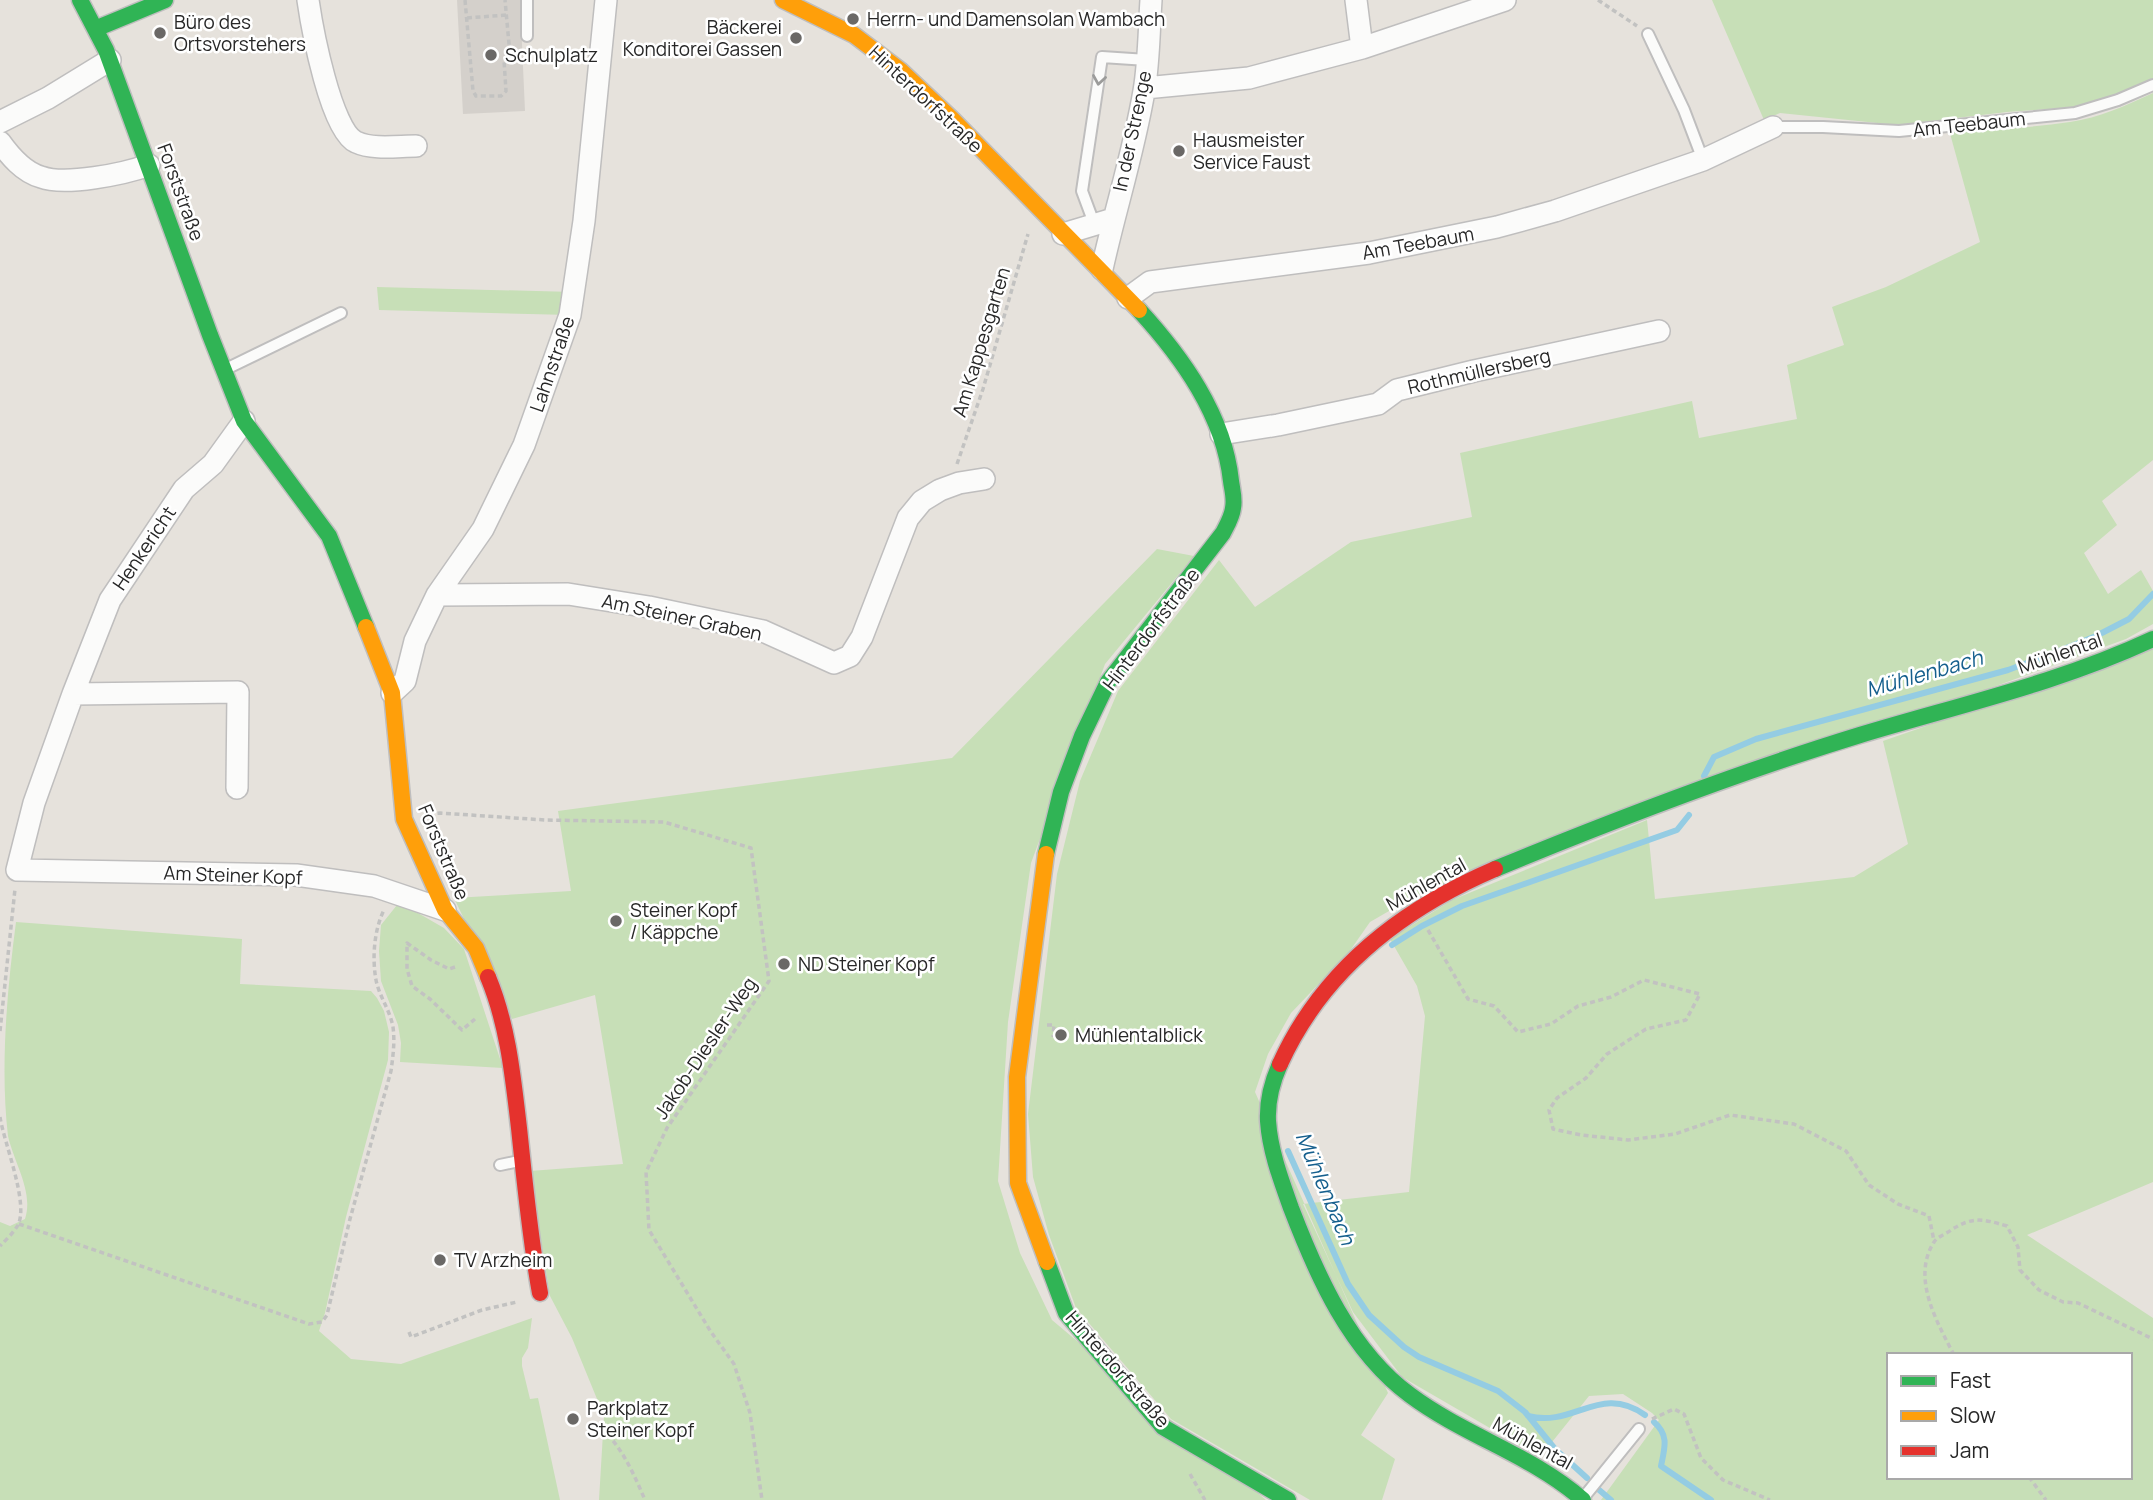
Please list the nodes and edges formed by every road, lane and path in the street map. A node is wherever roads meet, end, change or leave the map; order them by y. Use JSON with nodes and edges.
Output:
{"nodes":[{"id":1,"x":80,"y":0,"type":"edge"},
{"id":2,"x":165,"y":0,"type":"edge"},
{"id":3,"x":308,"y":0,"type":"edge"},
{"id":4,"x":466,"y":0,"type":"edge"},
{"id":5,"x":506,"y":0,"type":"edge"},
{"id":6,"x":527,"y":0,"type":"edge"},
{"id":7,"x":606,"y":0,"type":"edge"},
{"id":8,"x":783,"y":0,"type":"edge"},
{"id":9,"x":1151,"y":0,"type":"edge"},
{"id":10,"x":1356,"y":0,"type":"edge"},
{"id":11,"x":1505,"y":0,"type":"edge"},
{"id":12,"x":1598,"y":0,"type":"edge"},
{"id":13,"x":506,"y":15,"type":"junction"},
{"id":14,"x":467,"y":18,"type":"junction"},
{"id":15,"x":95,"y":29,"type":"junction"},
{"id":16,"x":1648,"y":34,"type":"joint"},
{"id":17,"x":527,"y":36,"type":"dead end"},
{"id":18,"x":1362,"y":48,"type":"junction"},
{"id":19,"x":110,"y":60,"type":"junction"},
{"id":20,"x":1147,"y":60,"type":"junction"},
{"id":21,"x":2153,"y":85,"type":"edge"},
{"id":22,"x":1145,"y":88,"type":"junction"},
{"id":23,"x":0,"y":122,"type":"edge"},
{"id":24,"x":1773,"y":127,"type":"joint"},
{"id":25,"x":0,"y":142,"type":"edge"},
{"id":26,"x":416,"y":146,"type":"dead end"},
{"id":27,"x":1703,"y":160,"type":"junction"},
{"id":28,"x":149,"y":165,"type":"junction"},
{"id":29,"x":1037,"y":205,"type":"junction"},
{"id":30,"x":1106,"y":225,"type":"junction"},
{"id":31,"x":1063,"y":234,"type":"junction"},
{"id":32,"x":1102,"y":269,"type":"junction"},
{"id":33,"x":1128,"y":298,"type":"junction"},
{"id":34,"x":341,"y":313,"type":"dead end"},
{"id":35,"x":1659,"y":331,"type":"dead end"},
{"id":36,"x":224,"y":370,"type":"junction"},
{"id":37,"x":244,"y":421,"type":"junction"},
{"id":38,"x":1221,"y":434,"type":"junction"},
{"id":39,"x":984,"y":479,"type":"dead end"},
{"id":40,"x":950,"y":487,"type":"junction"},
{"id":41,"x":437,"y":595,"type":"junction"},
{"id":42,"x":2153,"y":639,"type":"edge"},
{"id":43,"x":392,"y":693,"type":"junction"},
{"id":44,"x":73,"y":694,"type":"junction"},
{"id":45,"x":237,"y":788,"type":"dead end"},
{"id":46,"x":404,"y":819,"type":"junction"},
{"id":47,"x":17,"y":870,"type":"junction"},
{"id":48,"x":393,"y":890,"type":"junction"},
{"id":49,"x":445,"y":910,"type":"junction"},
{"id":50,"x":1430,"y":933,"type":"dead end"},
{"id":51,"x":461,"y":964,"type":"dead end"},
{"id":52,"x":482,"y":1014,"type":"dead end"},
{"id":53,"x":0,"y":1031,"type":"edge"},
{"id":54,"x":0,"y":1117,"type":"edge"},
{"id":55,"x":522,"y":1160,"type":"junction"},
{"id":56,"x":500,"y":1165,"type":"dead end"},
{"id":57,"x":19,"y":1224,"type":"junction"},
{"id":58,"x":1934,"y":1241,"type":"junction"},
{"id":59,"x":0,"y":1246,"type":"edge"},
{"id":60,"x":540,"y":1293,"type":"joint"},
{"id":61,"x":409,"y":1332,"type":"dead end"},
{"id":62,"x":2153,"y":1339,"type":"edge"},
{"id":63,"x":1953,"y":1353,"type":"edge"},
{"id":64,"x":595,"y":1423,"type":"dead end"},
{"id":65,"x":1639,"y":1429,"type":"joint"},
{"id":66,"x":2030,"y":1479,"type":"edge"},
{"id":67,"x":645,"y":1500,"type":"edge"},
{"id":68,"x":762,"y":1500,"type":"edge"},
{"id":69,"x":1288,"y":1500,"type":"edge"},
{"id":70,"x":1583,"y":1500,"type":"edge"},
{"id":71,"x":1770,"y":1500,"type":"edge"},
{"id":72,"x":2046,"y":1500,"type":"edge"}],
"edges":[{"from":1,"to":15,"type":"street","name":"Forststraße"},
{"from":2,"to":15,"type":"street"},
{"from":3,"to":26,"type":"street"},
{"from":4,"to":14,"type":"path"},
{"from":5,"to":13,"type":"path"},
{"from":6,"to":17,"type":"lane"},
{"from":7,"to":41,"type":"street","name":"Lahnstraße"},
{"from":8,"to":29,"type":"street","name":"Hinterdorfstraße"},
{"from":9,"to":20,"type":"street","name":"In der Strenge"},
{"from":10,"to":18,"type":"street"},
{"from":11,"to":18,"type":"street"},
{"from":12,"to":16,"type":"path"},
{"from":13,"to":14,"type":"path"},
{"from":13,"to":14,"type":"path"},
{"from":15,"to":19,"type":"street","name":"Forststraße"},
{"from":16,"to":27,"type":"lane"},
{"from":18,"to":22,"type":"street"},
{"from":19,"to":23,"type":"street"},
{"from":19,"to":28,"type":"street","name":"Forststraße"},
{"from":20,"to":22,"type":"street","name":"In der Strenge"},
{"from":20,"to":30,"type":"lane","one_way":true},
{"from":21,"to":24,"type":"lane","name":"Am Teebaum"},
{"from":22,"to":30,"type":"street","name":"In der Strenge"},
{"from":24,"to":27,"type":"street","name":"Am Teebaum"},
{"from":25,"to":28,"type":"street"},
{"from":27,"to":33,"type":"street","name":"Am Teebaum"},
{"from":28,"to":36,"type":"street","name":"Forststraße"},
{"from":29,"to":31,"type":"street","name":"Hinterdorfstraße"},
{"from":29,"to":40,"type":"path","name":"Am Kappesgarten"},
{"from":30,"to":31,"type":"street"},
{"from":30,"to":32,"type":"street","name":"In der Strenge"},
{"from":31,"to":32,"type":"street","name":"Hinterdorfstraße"},
{"from":32,"to":33,"type":"street","name":"Hinterdorfstraße"},
{"from":33,"to":38,"type":"street","name":"Hinterdorfstraße"},
{"from":34,"to":36,"type":"lane"},
{"from":35,"to":38,"type":"street","name":"Rothmüllersberg"},
{"from":36,"to":37,"type":"street","name":"Forststraße"},
{"from":37,"to":43,"type":"street","name":"Forststraße"},
{"from":37,"to":44,"type":"street","name":"Henkericht"},
{"from":38,"to":69,"type":"street","name":"Hinterdorfstraße"},
{"from":39,"to":40,"type":"street","name":"Am Steiner Graben"},
{"from":40,"to":41,"type":"street","name":"Am Steiner Graben"},
{"from":41,"to":43,"type":"street","name":"Lahnstraße"},
{"from":42,"to":70,"type":"street","name":"Mühlental"},
{"from":43,"to":46,"type":"street","name":"Forststraße"},
{"from":44,"to":45,"type":"street"},
{"from":44,"to":47,"type":"street","name":"Henkericht"},
{"from":46,"to":49,"type":"street","name":"Forststraße"},
{"from":46,"to":68,"type":"path","name":"Jakob-Diesler-Weg"},
{"from":47,"to":48,"type":"street","name":"Am Steiner Kopf"},
{"from":47,"to":53,"type":"path"},
{"from":48,"to":49,"type":"street","name":"Am Steiner Kopf"},
{"from":48,"to":57,"type":"path"},
{"from":49,"to":55,"type":"street","name":"Forststraße"},
{"from":50,"to":58,"type":"path"},
{"from":51,"to":52,"type":"path"},
{"from":54,"to":57,"type":"path"},
{"from":55,"to":56,"type":"lane"},
{"from":55,"to":60,"type":"street","name":"Forststraße"},
{"from":57,"to":59,"type":"path"},
{"from":58,"to":62,"type":"path"},
{"from":58,"to":63,"type":"path"},
{"from":60,"to":61,"type":"path"},
{"from":64,"to":67,"type":"path"},
{"from":65,"to":70,"type":"lane"},
{"from":65,"to":71,"type":"path"},
{"from":66,"to":72,"type":"path"}]}
